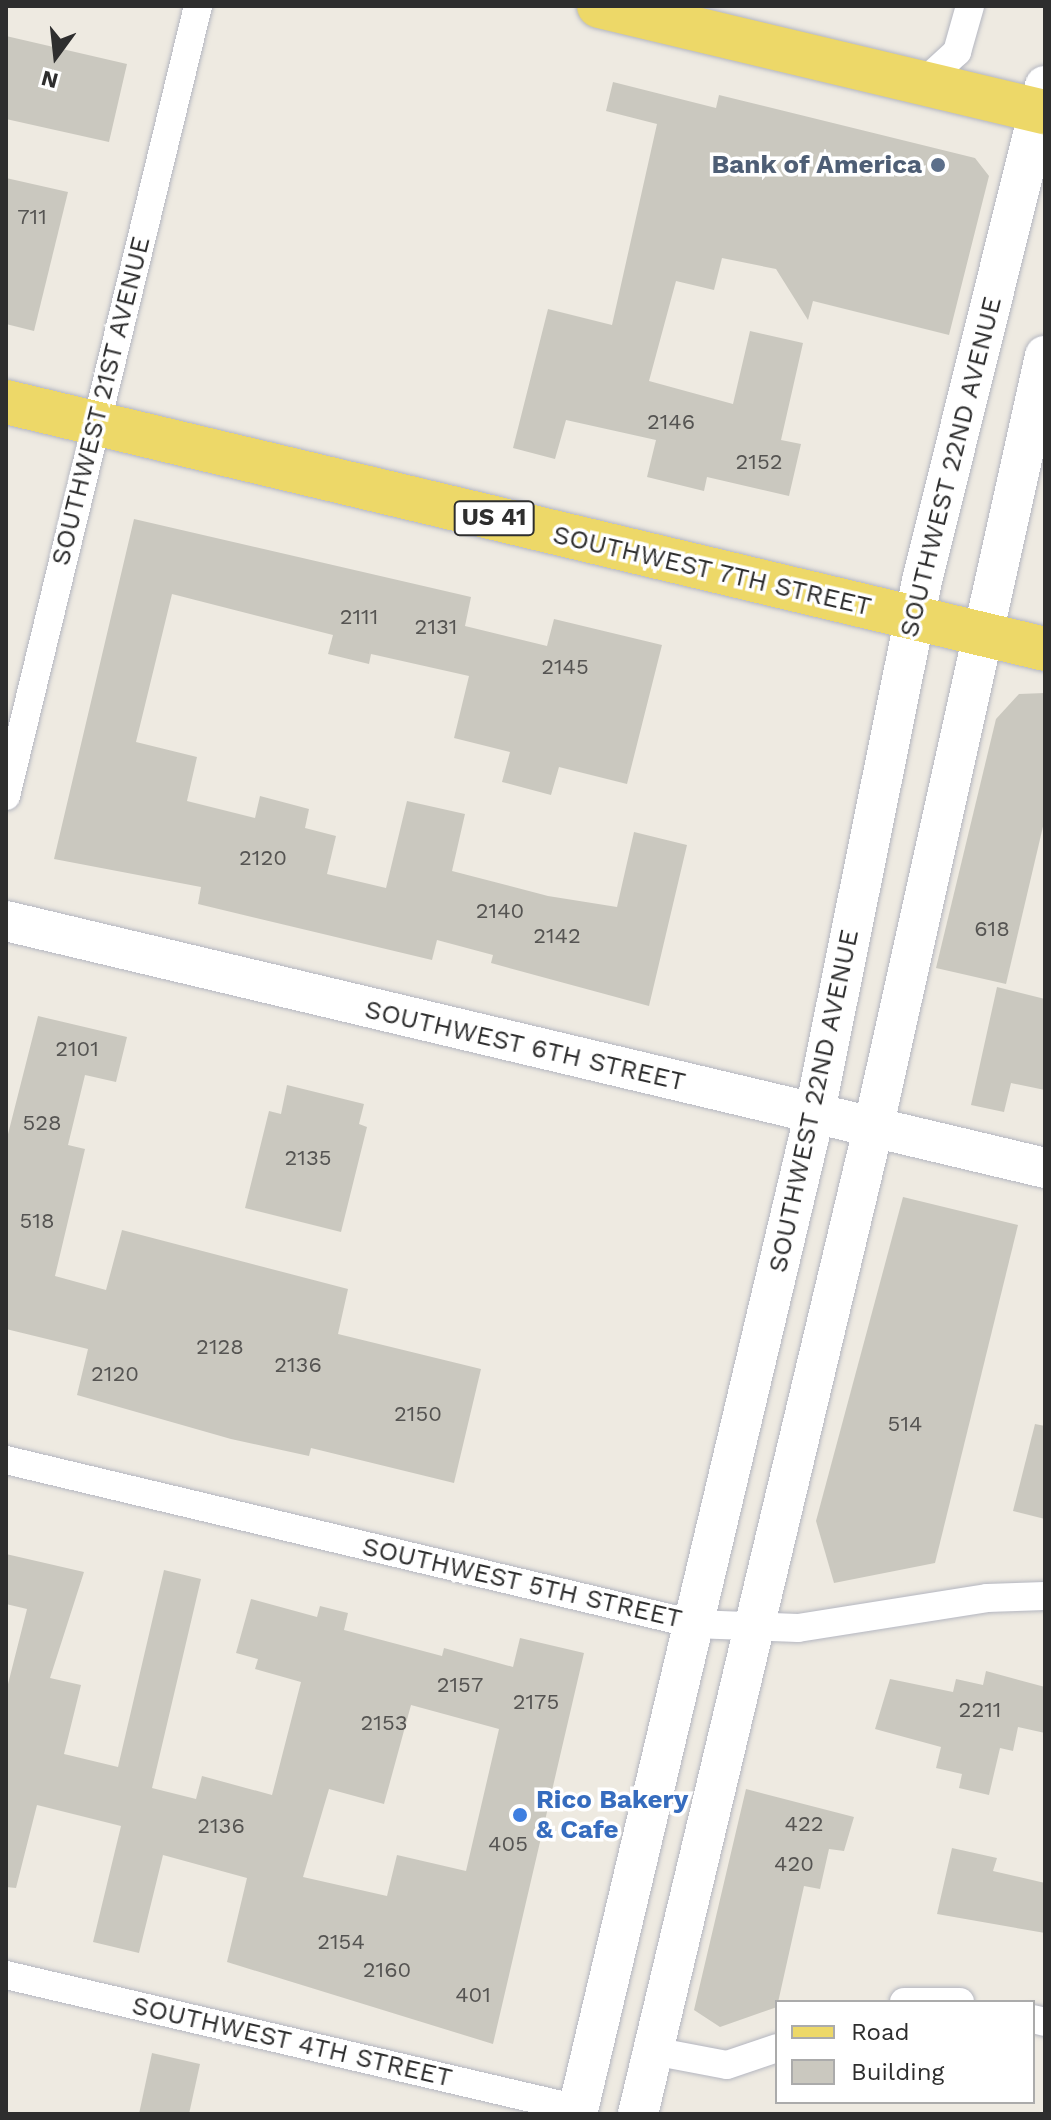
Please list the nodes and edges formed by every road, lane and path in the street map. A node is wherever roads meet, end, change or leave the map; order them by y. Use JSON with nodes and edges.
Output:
{"nodes":[{"id":1,"x":198,"y":6,"type":"edge"},
{"id":2,"x":599,"y":6,"type":"edge"},
{"id":3,"x":970,"y":6,"type":"edge"},
{"id":4,"x":924,"y":82,"type":"junction"},
{"id":5,"x":1043,"y":103,"type":"edge"},
{"id":6,"x":1045,"y":356,"type":"edge"},
{"id":7,"x":6,"y":402,"type":"edge"},
{"id":8,"x":95,"y":424,"type":"junction"},
{"id":9,"x":914,"y":620,"type":"junction"},
{"id":10,"x":982,"y":635,"type":"junction"},
{"id":11,"x":1045,"y":649,"type":"edge"},
{"id":12,"x":6,"y":796,"type":"edge"},
{"id":13,"x":6,"y":921,"type":"edge"},
{"id":14,"x":814,"y":1116,"type":"junction"},
{"id":15,"x":873,"y":1129,"type":"junction"},
{"id":16,"x":1045,"y":1168,"type":"edge"},
{"id":17,"x":6,"y":1460,"type":"edge"},
{"id":18,"x":1045,"y":1596,"type":"edge"},
{"id":19,"x":694,"y":1624,"type":"junction"},
{"id":20,"x":751,"y":1631,"type":"junction"},
{"id":21,"x":6,"y":1975,"type":"edge"},
{"id":22,"x":775,"y":2049,"type":"edge"},
{"id":23,"x":653,"y":2051,"type":"junction"},
{"id":24,"x":577,"y":2112,"type":"edge"},
{"id":25,"x":638,"y":2114,"type":"edge"}],
"edges":[{"from":1,"to":8,"type":"street","name":"SOUTHWEST 21ST AVENUE"},
{"from":2,"to":4,"type":"main road"},
{"from":3,"to":4,"type":"street"},
{"from":4,"to":5,"type":"main road"},
{"from":5,"to":9,"type":"main road","name":"SOUTHWEST 22ND AVENUE"},
{"from":6,"to":10,"type":"main road"},
{"from":7,"to":8,"type":"main road","name":"SOUTHWEST 7TH STREET","number":"US 41"},
{"from":8,"to":9,"type":"main road","name":"SOUTHWEST 7TH STREET","number":"US 41"},
{"from":8,"to":12,"type":"street","name":"SOUTHWEST 21ST AVENUE"},
{"from":9,"to":10,"type":"main road","name":"SOUTHWEST 7TH STREET","number":"US 41"},
{"from":9,"to":14,"type":"main road","name":"SOUTHWEST 22ND AVENUE"},
{"from":10,"to":11,"type":"main road","name":"SOUTHWEST 7TH STREET","number":"US 41"},
{"from":10,"to":15,"type":"main road"},
{"from":13,"to":14,"type":"main road","name":"SOUTHWEST 6TH STREET"},
{"from":14,"to":15,"type":"main road","name":"SOUTHWEST 6TH STREET"},
{"from":14,"to":19,"type":"main road","name":"SOUTHWEST 22ND AVENUE"},
{"from":15,"to":16,"type":"main road","name":"SOUTHWEST 6TH STREET"},
{"from":15,"to":20,"type":"main road"},
{"from":17,"to":19,"type":"street","name":"SOUTHWEST 5TH STREET"},
{"from":18,"to":20,"type":"street","name":"SOUTHWEST 5TH STREET"},
{"from":19,"to":20,"type":"street","name":"SOUTHWEST 5TH STREET"},
{"from":19,"to":24,"type":"main road","name":"SOUTHWEST 22ND AVENUE"},
{"from":20,"to":23,"type":"main road"},
{"from":21,"to":24,"type":"street","name":"SOUTHWEST 4TH STREET"},
{"from":22,"to":23,"type":"street"},
{"from":23,"to":25,"type":"main road"}]}
